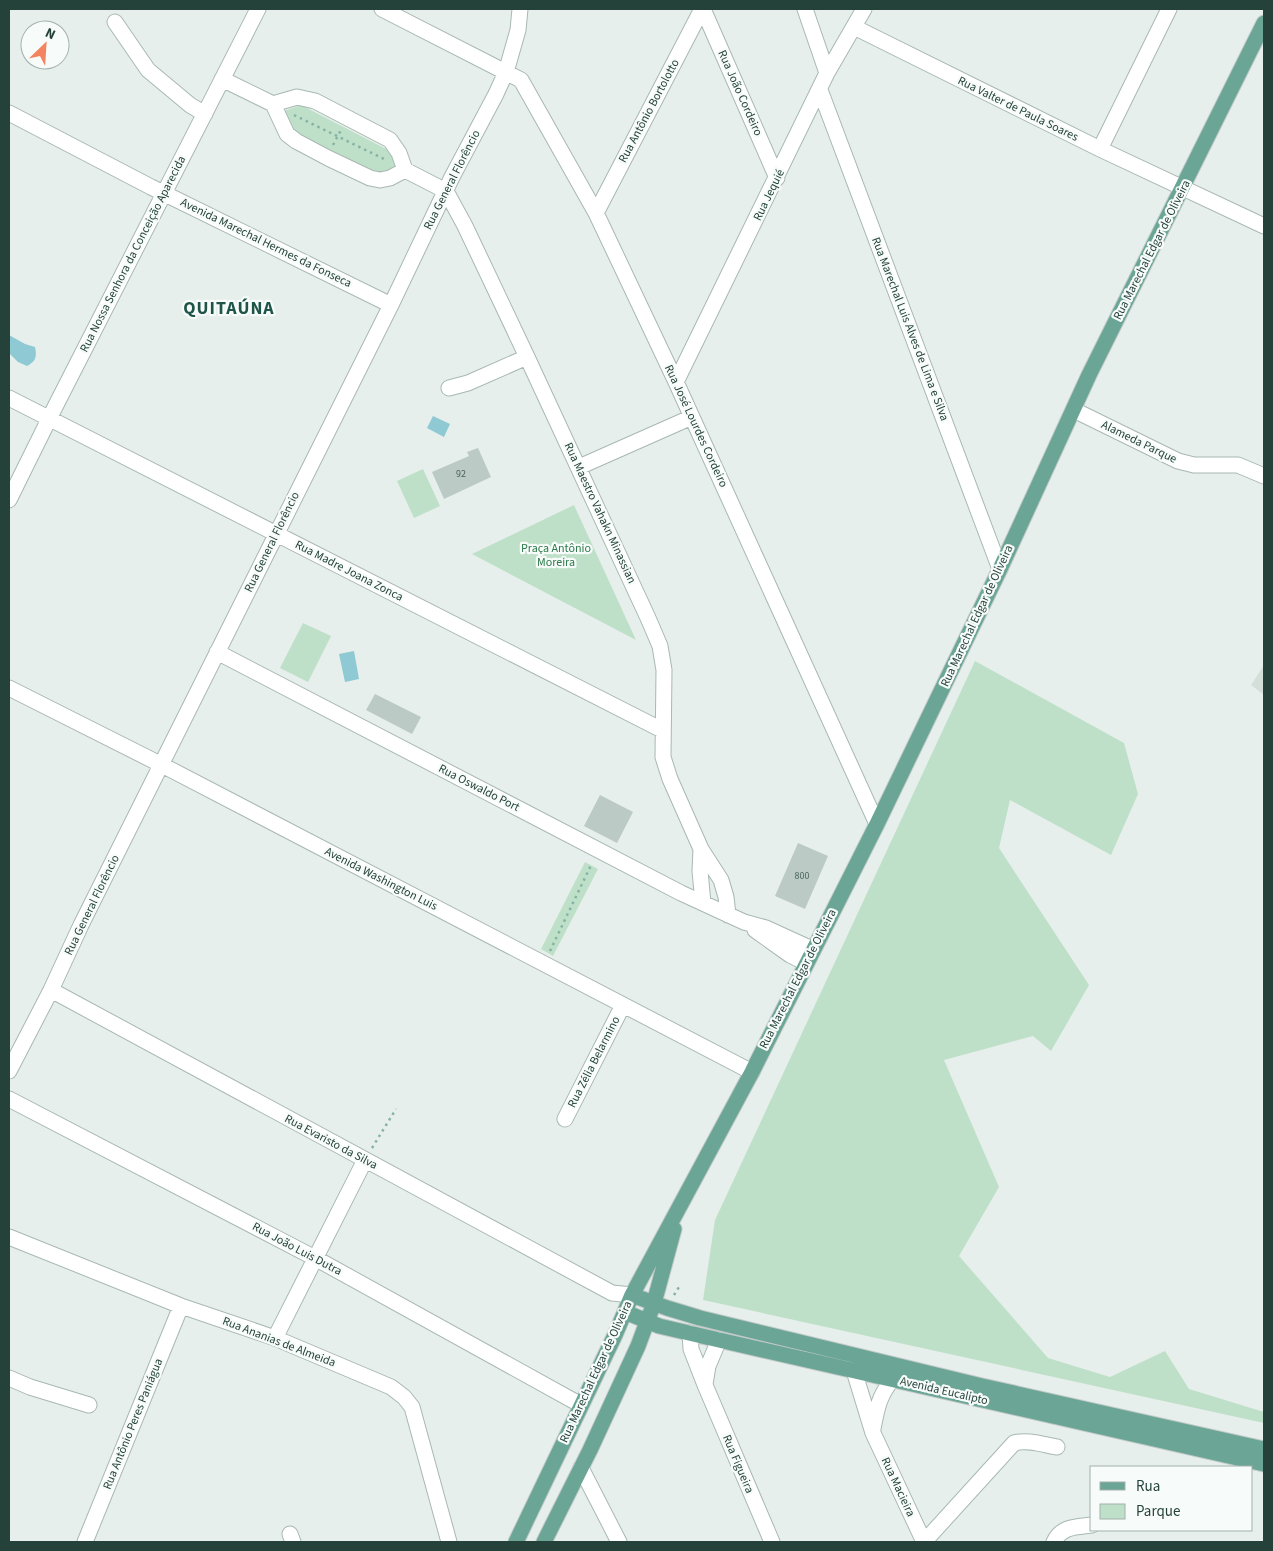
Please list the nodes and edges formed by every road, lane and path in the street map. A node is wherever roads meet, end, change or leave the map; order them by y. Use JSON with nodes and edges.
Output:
{"nodes":[{"id":1,"x":258,"y":9,"type":"edge"},
{"id":2,"x":382,"y":9,"type":"edge"},
{"id":3,"x":520,"y":9,"type":"edge"},
{"id":4,"x":702,"y":9,"type":"edge"},
{"id":5,"x":806,"y":9,"type":"edge"},
{"id":6,"x":864,"y":9,"type":"edge"},
{"id":7,"x":1169,"y":9,"type":"edge"},
{"id":8,"x":115,"y":22,"type":"dead end"},
{"id":9,"x":1264,"y":23,"type":"edge"},
{"id":10,"x":854,"y":27,"type":"junction"},
{"id":11,"x":506,"y":72,"type":"junction"},
{"id":12,"x":827,"y":74,"type":"junction"},
{"id":13,"x":222,"y":79,"type":"junction"},
{"id":14,"x":820,"y":90,"type":"junction"},
{"id":15,"x":272,"y":104,"type":"junction"},
{"id":16,"x":9,"y":113,"type":"edge"},
{"id":17,"x":205,"y":114,"type":"junction"},
{"id":18,"x":347,"y":118,"type":"junction"},
{"id":19,"x":338,"y":136,"type":"junction"},
{"id":20,"x":1100,"y":150,"type":"junction"},
{"id":21,"x":328,"y":158,"type":"junction"},
{"id":22,"x":405,"y":170,"type":"junction"},
{"id":23,"x":777,"y":178,"type":"junction"},
{"id":24,"x":1183,"y":188,"type":"junction"},
{"id":25,"x":446,"y":190,"type":"junction"},
{"id":26,"x":164,"y":193,"type":"junction"},
{"id":27,"x":596,"y":212,"type":"junction"},
{"id":28,"x":1264,"y":226,"type":"edge"},
{"id":29,"x":391,"y":304,"type":"junction"},
{"id":30,"x":527,"y":357,"type":"junction"},
{"id":31,"x":676,"y":382,"type":"junction"},
{"id":32,"x":449,"y":388,"type":"dead end"},
{"id":33,"x":9,"y":398,"type":"edge"},
{"id":34,"x":1074,"y":410,"type":"junction"},
{"id":35,"x":692,"y":417,"type":"junction"},
{"id":36,"x":49,"y":418,"type":"junction"},
{"id":37,"x":578,"y":467,"type":"junction"},
{"id":38,"x":1264,"y":476,"type":"edge"},
{"id":39,"x":9,"y":500,"type":"edge"},
{"id":40,"x":276,"y":534,"type":"junction"},
{"id":41,"x":1000,"y":569,"type":"junction"},
{"id":42,"x":217,"y":652,"type":"junction"},
{"id":43,"x":9,"y":688,"type":"edge"},
{"id":44,"x":662,"y":730,"type":"junction"},
{"id":45,"x":162,"y":765,"type":"junction"},
{"id":46,"x":863,"y":794,"type":"junction"},
{"id":47,"x":888,"y":801,"type":"junction"},
{"id":48,"x":877,"y":824,"type":"junction"},
{"id":49,"x":701,"y":849,"type":"junction"},
{"id":50,"x":599,"y":850,"type":"junction"},
{"id":51,"x":703,"y":903,"type":"junction"},
{"id":52,"x":728,"y":915,"type":"junction"},
{"id":53,"x":809,"y":956,"type":"junction"},
{"id":54,"x":544,"y":963,"type":"junction"},
{"id":55,"x":51,"y":990,"type":"junction"},
{"id":56,"x":623,"y":1005,"type":"junction"},
{"id":57,"x":9,"y":1071,"type":"edge"},
{"id":58,"x":752,"y":1072,"type":"junction"},
{"id":59,"x":9,"y":1099,"type":"edge"},
{"id":60,"x":396,"y":1109,"type":"dead end"},
{"id":61,"x":565,"y":1119,"type":"dead end"},
{"id":62,"x":365,"y":1160,"type":"junction"},
{"id":63,"x":681,"y":1204,"type":"junction"},
{"id":64,"x":9,"y":1237,"type":"edge"},
{"id":65,"x":315,"y":1258,"type":"junction"},
{"id":66,"x":612,"y":1293,"type":"junction"},
{"id":67,"x":632,"y":1295,"type":"junction"},
{"id":68,"x":654,"y":1304,"type":"junction"},
{"id":69,"x":182,"y":1306,"type":"junction"},
{"id":70,"x":625,"y":1312,"type":"junction"},
{"id":71,"x":646,"y":1322,"type":"junction"},
{"id":72,"x":690,"y":1333,"type":"junction"},
{"id":73,"x":275,"y":1338,"type":"junction"},
{"id":74,"x":719,"y":1340,"type":"junction"},
{"id":75,"x":849,"y":1354,"type":"junction"},
{"id":76,"x":853,"y":1371,"type":"junction"},
{"id":77,"x":9,"y":1378,"type":"edge"},
{"id":78,"x":892,"y":1380,"type":"junction"},
{"id":79,"x":705,"y":1385,"type":"junction"},
{"id":80,"x":89,"y":1405,"type":"dead end"},
{"id":81,"x":582,"y":1405,"type":"junction"},
{"id":82,"x":872,"y":1433,"type":"junction"},
{"id":83,"x":1057,"y":1447,"type":"dead end"},
{"id":84,"x":1264,"y":1449,"type":"edge"},
{"id":85,"x":1264,"y":1464,"type":"edge"},
{"id":86,"x":581,"y":1468,"type":"junction"},
{"id":87,"x":1090,"y":1525,"type":"edge"},
{"id":88,"x":84,"y":1542,"type":"edge"},
{"id":89,"x":449,"y":1542,"type":"edge"},
{"id":90,"x":516,"y":1542,"type":"edge"},
{"id":91,"x":544,"y":1542,"type":"edge"},
{"id":92,"x":619,"y":1542,"type":"edge"},
{"id":93,"x":772,"y":1542,"type":"edge"},
{"id":94,"x":924,"y":1542,"type":"edge"},
{"id":95,"x":1054,"y":1542,"type":"edge"}],
"edges":[{"from":1,"to":13,"type":"street","name":"Rua Nossa Senhora da Conceição Aparecida"},
{"from":2,"to":11,"type":"street","name":"Rua José Lourdes Cordeiro"},
{"from":3,"to":11,"type":"street","name":"Rua General Florêncio"},
{"from":4,"to":23,"type":"street","name":"Rua João Cordeiro"},
{"from":4,"to":27,"type":"street","name":"Rua Antônio Bortolotto"},
{"from":5,"to":12,"type":"street"},
{"from":6,"to":10,"type":"street","name":"Rua Jequié"},
{"from":7,"to":20,"type":"street"},
{"from":8,"to":17,"type":"street"},
{"from":9,"to":24,"type":"main road","name":"Rua Marechal Edgar de Oliveira"},
{"from":10,"to":12,"type":"street","name":"Rua Jequié"},
{"from":10,"to":20,"type":"street","name":"Rua Valter de Paula Soares"},
{"from":11,"to":25,"type":"street","name":"Rua General Florêncio"},
{"from":11,"to":27,"type":"street","name":"Rua José Lourdes Cordeiro"},
{"from":12,"to":14,"type":"street","name":"Rua Jequié"},
{"from":13,"to":15,"type":"street"},
{"from":13,"to":17,"type":"street","name":"Rua Nossa Senhora da Conceição Aparecida"},
{"from":14,"to":23,"type":"street","name":"Rua Jequié"},
{"from":14,"to":41,"type":"street","name":"Rua Marechal Luis Alves de Lima e Silva"},
{"from":15,"to":18,"type":"street"},
{"from":15,"to":19,"type":"path"},
{"from":15,"to":21,"type":"street"},
{"from":16,"to":26,"type":"street","name":"Avenida Marechal Hermes da Fonseca"},
{"from":17,"to":26,"type":"street","name":"Rua Nossa Senhora da Conceição Aparecida"},
{"from":18,"to":19,"type":"path"},
{"from":18,"to":22,"type":"street"},
{"from":19,"to":21,"type":"path"},
{"from":19,"to":22,"type":"path"},
{"from":20,"to":24,"type":"street","name":"Rua Valter de Paula Soares"},
{"from":21,"to":22,"type":"street"},
{"from":22,"to":25,"type":"street"},
{"from":23,"to":31,"type":"street","name":"Rua Jequié"},
{"from":24,"to":28,"type":"street","name":"Rua Valter de Paula Soares"},
{"from":24,"to":34,"type":"main road","name":"Rua Marechal Edgar de Oliveira"},
{"from":25,"to":29,"type":"street","name":"Rua General Florêncio"},
{"from":25,"to":30,"type":"street","name":"Rua Maestro Vahakn Minassian"},
{"from":26,"to":29,"type":"street","name":"Avenida Marechal Hermes da Fonseca"},
{"from":26,"to":36,"type":"street","name":"Rua Nossa Senhora da Conceição Aparecida"},
{"from":27,"to":31,"type":"street","name":"Rua José Lourdes Cordeiro"},
{"from":29,"to":40,"type":"street","name":"Rua General Florêncio"},
{"from":30,"to":32,"type":"street"},
{"from":30,"to":37,"type":"street","name":"Rua Maestro Vahakn Minassian"},
{"from":31,"to":35,"type":"street","name":"Rua José Lourdes Cordeiro"},
{"from":33,"to":36,"type":"street","name":"Rua Madre Joana Zonca"},
{"from":34,"to":38,"type":"street","name":"Alameda Parque"},
{"from":34,"to":41,"type":"main road","name":"Rua Marechal Edgar de Oliveira"},
{"from":35,"to":37,"type":"street"},
{"from":35,"to":46,"type":"street","name":"Rua José Lourdes Cordeiro"},
{"from":36,"to":39,"type":"street","name":"Rua Nossa Senhora da Conceição Aparecida"},
{"from":36,"to":40,"type":"street","name":"Rua Madre Joana Zonca"},
{"from":37,"to":44,"type":"street","name":"Rua Maestro Vahakn Minassian"},
{"from":40,"to":42,"type":"street","name":"Rua General Florêncio"},
{"from":40,"to":44,"type":"street","name":"Rua Madre Joana Zonca"},
{"from":41,"to":47,"type":"main road","name":"Rua Marechal Edgar de Oliveira"},
{"from":42,"to":45,"type":"street","name":"Rua General Florêncio"},
{"from":42,"to":50,"type":"street","name":"Rua Oswaldo Port"},
{"from":43,"to":45,"type":"street","name":"Avenida Washington Luis"},
{"from":44,"to":49,"type":"street","name":"Rua Maestro Vahakn Minassian"},
{"from":45,"to":54,"type":"street","name":"Avenida Washington Luis"},
{"from":45,"to":55,"type":"street","name":"Rua General Florêncio"},
{"from":46,"to":47,"type":"street"},
{"from":46,"to":48,"type":"street","name":"Rua José Lourdes Cordeiro"},
{"from":47,"to":48,"type":"main road","name":"Rua Marechal Edgar de Oliveira"},
{"from":48,"to":53,"type":"main road","name":"Rua Marechal Edgar de Oliveira"},
{"from":49,"to":51,"type":"street","name":"Rua Maestro Vahakn Minassian"},
{"from":49,"to":52,"type":"street","name":"Rua Maestro Vahakn Minassian"},
{"from":50,"to":51,"type":"street","name":"Rua Oswaldo Port"},
{"from":50,"to":54,"type":"path"},
{"from":51,"to":52,"type":"street","name":"Rua Oswaldo Port"},
{"from":52,"to":53,"type":"street","name":"Rua Oswaldo Port"},
{"from":53,"to":58,"type":"main road","name":"Rua Marechal Edgar de Oliveira"},
{"from":54,"to":56,"type":"street","name":"Avenida Washington Luis"},
{"from":55,"to":57,"type":"street","name":"Rua General Florêncio"},
{"from":55,"to":62,"type":"street","name":"Rua Evaristo da Silva"},
{"from":56,"to":58,"type":"street","name":"Avenida Washington Luis"},
{"from":56,"to":61,"type":"street","name":"Rua Zélia Belarmino"},
{"from":58,"to":63,"type":"main road","name":"Rua Marechal Edgar de Oliveira"},
{"from":59,"to":65,"type":"street","name":"Rua João Luis Dutra"},
{"from":60,"to":62,"type":"path"},
{"from":62,"to":65,"type":"street"},
{"from":62,"to":66,"type":"street","name":"Rua Evaristo da Silva"},
{"from":63,"to":67,"type":"main road","name":"Rua Marechal Edgar de Oliveira"},
{"from":63,"to":68,"type":"main road","name":"Rua Marechal Edgar de Oliveira"},
{"from":64,"to":69,"type":"street","name":"Rua Ananias de Almeida"},
{"from":65,"to":73,"type":"street"},
{"from":65,"to":81,"type":"street","name":"Rua João Luis Dutra"},
{"from":66,"to":67,"type":"street","name":"Rua Evaristo da Silva"},
{"from":66,"to":70,"type":"street","name":"Rua Evaristo da Silva"},
{"from":67,"to":68,"type":"main road","name":"Avenida Eucalipto"},
{"from":67,"to":70,"type":"main road","name":"Rua Marechal Edgar de Oliveira"},
{"from":68,"to":71,"type":"main road","name":"Rua Marechal Edgar de Oliveira"},
{"from":68,"to":75,"type":"main road","name":"Avenida Eucalipto"},
{"from":69,"to":73,"type":"street","name":"Rua Ananias de Almeida"},
{"from":69,"to":88,"type":"street","name":"Rua Antônio Peres Paniágua"},
{"from":70,"to":71,"type":"main road","name":"Avenida Eucalipto"},
{"from":70,"to":81,"type":"main road","name":"Rua Marechal Edgar de Oliveira"},
{"from":71,"to":72,"type":"main road","name":"Avenida Eucalipto"},
{"from":71,"to":86,"type":"main road","name":"Rua Marechal Edgar de Oliveira"},
{"from":72,"to":74,"type":"main road","name":"Avenida Eucalipto"},
{"from":72,"to":79,"type":"street","name":"Rua Figueira"},
{"from":73,"to":89,"type":"street","name":"Rua Ananias de Almeida"},
{"from":74,"to":76,"type":"main road","name":"Avenida Eucalipto"},
{"from":74,"to":79,"type":"street"},
{"from":75,"to":76,"type":"street","name":"Rua Macieira"},
{"from":75,"to":84,"type":"main road","name":"Avenida Eucalipto"},
{"from":76,"to":78,"type":"main road","name":"Avenida Eucalipto"},
{"from":76,"to":82,"type":"street","name":"Rua Macieira"},
{"from":77,"to":80,"type":"street"},
{"from":78,"to":82,"type":"street"},
{"from":78,"to":85,"type":"main road","name":"Avenida Eucalipto"},
{"from":79,"to":93,"type":"street","name":"Rua Figueira"},
{"from":81,"to":90,"type":"main road","name":"Rua Marechal Edgar de Oliveira"},
{"from":82,"to":94,"type":"street","name":"Rua Macieira"},
{"from":83,"to":94,"type":"street"},
{"from":86,"to":91,"type":"main road","name":"Rua Marechal Edgar de Oliveira"},
{"from":86,"to":92,"type":"street"},
{"from":87,"to":95,"type":"street"}]}
